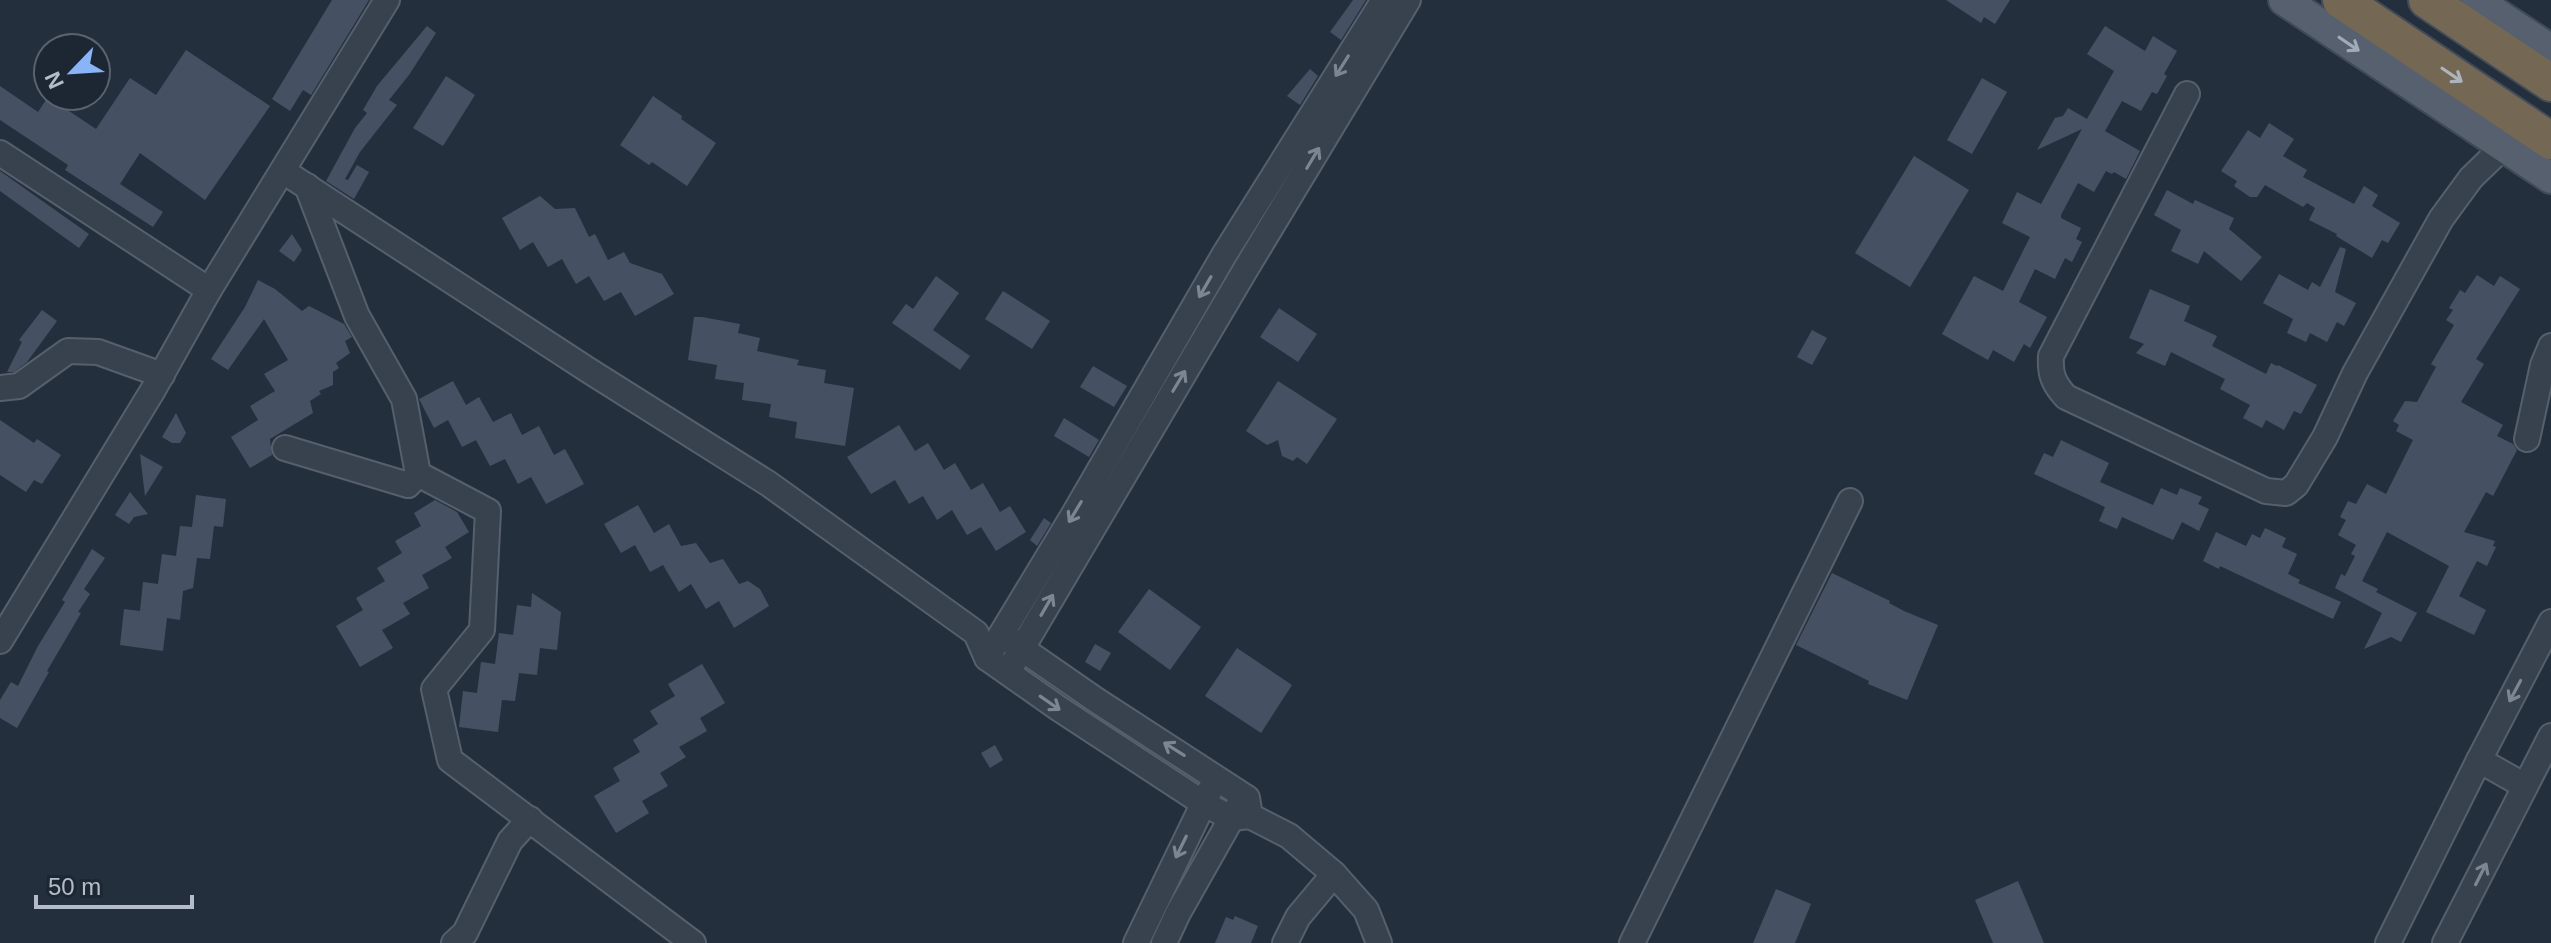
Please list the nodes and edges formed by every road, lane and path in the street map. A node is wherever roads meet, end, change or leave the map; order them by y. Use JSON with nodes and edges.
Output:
{"nodes":[{"id":1,"x":387,"y":0,"type":"edge"},
{"id":2,"x":1384,"y":0,"type":"edge"},
{"id":3,"x":1408,"y":0,"type":"edge"},
{"id":4,"x":2284,"y":0,"type":"edge"},
{"id":5,"x":2341,"y":0,"type":"edge"},
{"id":6,"x":2427,"y":0,"type":"edge"},
{"id":7,"x":2476,"y":0,"type":"edge"},
{"id":8,"x":2551,"y":50,"type":"edge"},
{"id":9,"x":2551,"y":83,"type":"edge"},
{"id":10,"x":2187,"y":94,"type":"dead end"},
{"id":11,"x":2551,"y":141,"type":"edge"},
{"id":12,"x":2503,"y":147,"type":"junction"},
{"id":13,"x":0,"y":153,"type":"edge"},
{"id":14,"x":283,"y":171,"type":"junction"},
{"id":15,"x":2551,"y":178,"type":"edge"},
{"id":16,"x":307,"y":186,"type":"junction"},
{"id":17,"x":209,"y":290,"type":"junction"},
{"id":18,"x":2551,"y":346,"type":"edge"},
{"id":19,"x":162,"y":375,"type":"junction"},
{"id":20,"x":0,"y":388,"type":"edge"},
{"id":21,"x":2527,"y":439,"type":"dead end"},
{"id":22,"x":285,"y":448,"type":"dead end"},
{"id":23,"x":418,"y":474,"type":"junction"},
{"id":24,"x":1850,"y":501,"type":"dead end"},
{"id":25,"x":2551,"y":622,"type":"edge"},
{"id":26,"x":988,"y":633,"type":"junction"},
{"id":27,"x":0,"y":641,"type":"edge"},
{"id":28,"x":1022,"y":648,"type":"junction"},
{"id":29,"x":1008,"y":672,"type":"junction"},
{"id":30,"x":2551,"y":736,"type":"edge"},
{"id":31,"x":2479,"y":760,"type":"junction"},
{"id":32,"x":1217,"y":777,"type":"junction"},
{"id":33,"x":2525,"y":786,"type":"junction"},
{"id":34,"x":1203,"y":803,"type":"junction"},
{"id":35,"x":1242,"y":810,"type":"junction"},
{"id":36,"x":530,"y":819,"type":"junction"},
{"id":37,"x":1334,"y":874,"type":"junction"},
{"id":38,"x":454,"y":943,"type":"edge"},
{"id":39,"x":693,"y":943,"type":"edge"},
{"id":40,"x":1136,"y":943,"type":"edge"},
{"id":41,"x":1164,"y":943,"type":"edge"},
{"id":42,"x":1285,"y":943,"type":"edge"},
{"id":43,"x":1379,"y":943,"type":"edge"},
{"id":44,"x":1632,"y":943,"type":"edge"},
{"id":45,"x":2388,"y":943,"type":"edge"},
{"id":46,"x":2445,"y":943,"type":"edge"}],
"edges":[{"from":1,"to":14,"type":"street"},
{"from":2,"to":26,"type":"street","one_way":true},
{"from":28,"to":3,"type":"street","one_way":true},
{"from":4,"to":12,"type":"main road","one_way":true},
{"from":5,"to":11,"type":"highway","one_way":true},
{"from":6,"to":9,"type":"highway"},
{"from":7,"to":8,"type":"main road"},
{"from":10,"to":12,"type":"street"},
{"from":12,"to":15,"type":"main road"},
{"from":13,"to":17,"type":"street"},
{"from":14,"to":16,"type":"street"},
{"from":14,"to":17,"type":"street"},
{"from":16,"to":23,"type":"street"},
{"from":16,"to":26,"type":"street"},
{"from":17,"to":19,"type":"street"},
{"from":18,"to":21,"type":"street"},
{"from":19,"to":20,"type":"street"},
{"from":19,"to":27,"type":"street"},
{"from":22,"to":23,"type":"street"},
{"from":23,"to":36,"type":"street"},
{"from":24,"to":44,"type":"street"},
{"from":25,"to":31,"type":"street","one_way":true},
{"from":26,"to":28,"type":"street"},
{"from":26,"to":29,"type":"street"},
{"from":28,"to":29,"type":"street"},
{"from":32,"to":28,"type":"street","one_way":true},
{"from":29,"to":34,"type":"street","one_way":true},
{"from":30,"to":33,"type":"street"},
{"from":31,"to":33,"type":"street"},
{"from":31,"to":45,"type":"street"},
{"from":32,"to":34,"type":"street"},
{"from":32,"to":35,"type":"street"},
{"from":46,"to":33,"type":"street","one_way":true},
{"from":34,"to":35,"type":"street"},
{"from":34,"to":40,"type":"street","one_way":true},
{"from":35,"to":37,"type":"street"},
{"from":35,"to":41,"type":"street"},
{"from":36,"to":38,"type":"street"},
{"from":36,"to":39,"type":"street"},
{"from":37,"to":42,"type":"street"},
{"from":37,"to":43,"type":"street"}]}
